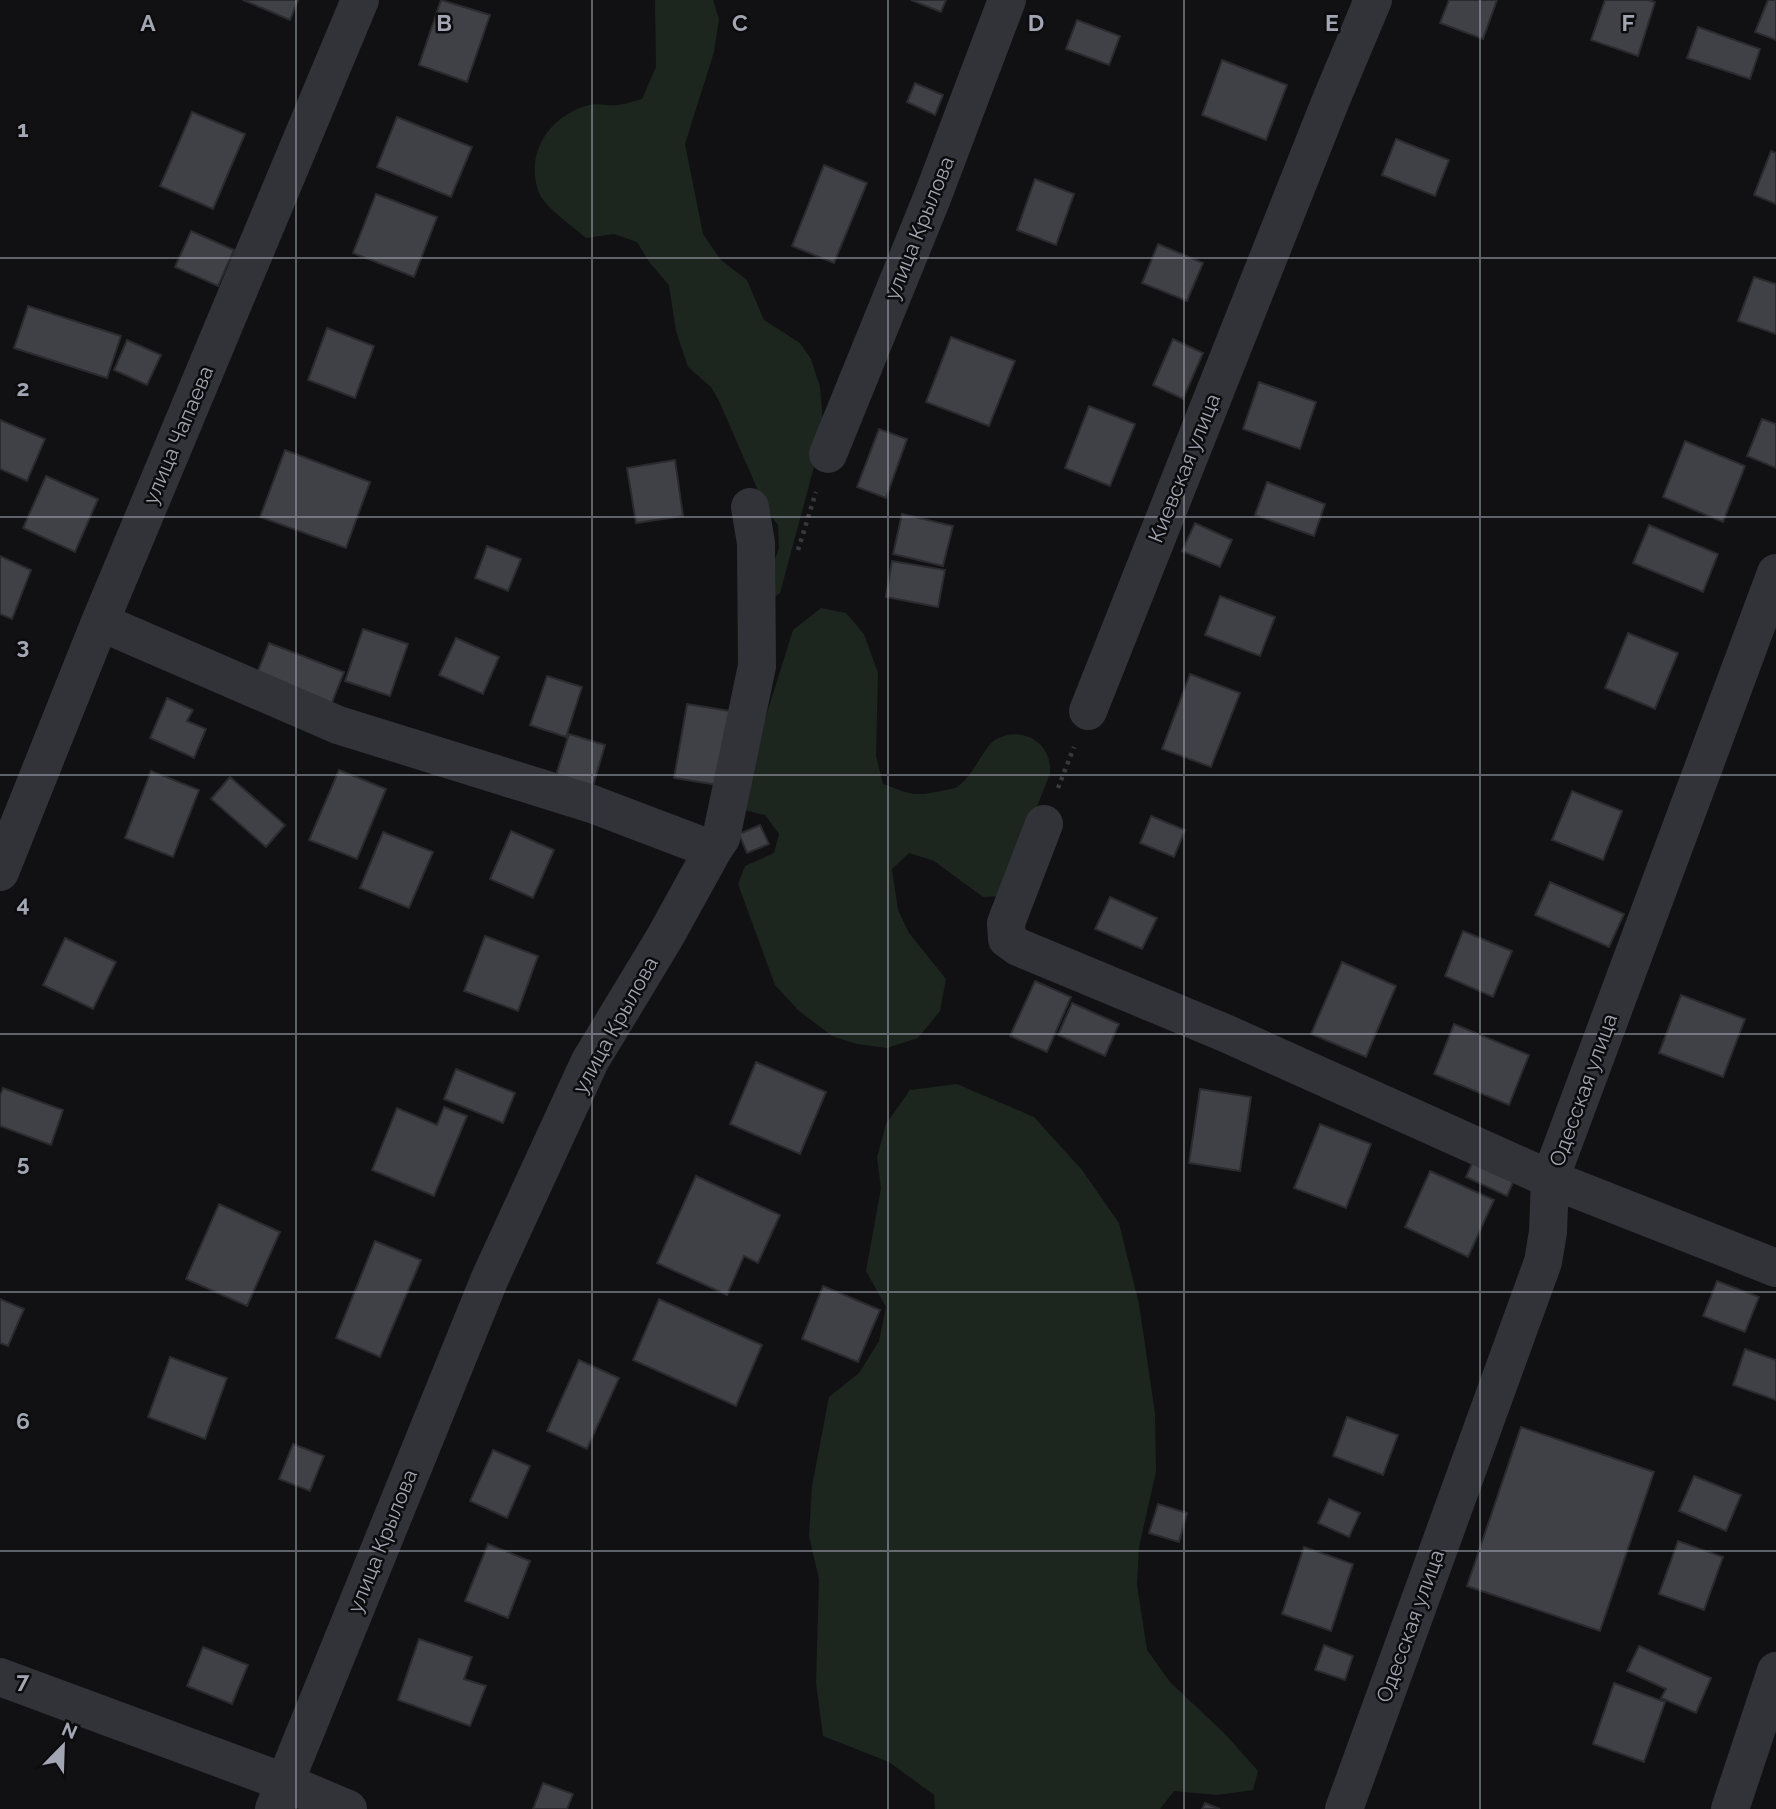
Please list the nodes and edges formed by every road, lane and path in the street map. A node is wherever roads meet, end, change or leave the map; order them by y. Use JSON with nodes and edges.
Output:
{"nodes":[{"id":1,"x":360,"y":0,"type":"edge"},
{"id":2,"x":1007,"y":0,"type":"edge"},
{"id":3,"x":1373,"y":0,"type":"edge"},
{"id":4,"x":828,"y":454,"type":"joint"},
{"id":5,"x":750,"y":507,"type":"dead end"},
{"id":6,"x":795,"y":558,"type":"dead end"},
{"id":7,"x":1776,"y":573,"type":"edge"},
{"id":8,"x":100,"y":622,"type":"junction"},
{"id":9,"x":1088,"y":711,"type":"joint"},
{"id":10,"x":1044,"y":824,"type":"joint"},
{"id":11,"x":713,"y":850,"type":"junction"},
{"id":12,"x":0,"y":872,"type":"edge"},
{"id":13,"x":1550,"y":1179,"type":"junction"},
{"id":14,"x":1776,"y":1269,"type":"edge"},
{"id":15,"x":1776,"y":1671,"type":"edge"},
{"id":16,"x":0,"y":1677,"type":"edge"},
{"id":17,"x":279,"y":1795,"type":"edge"},
{"id":18,"x":348,"y":1809,"type":"edge"},
{"id":19,"x":1344,"y":1809,"type":"edge"},
{"id":20,"x":1730,"y":1809,"type":"edge"}],
"edges":[{"from":1,"to":8,"type":"street","name":"улица Чапаева"},
{"from":2,"to":4,"type":"street","name":"улица Крылова"},
{"from":3,"to":9,"type":"street","name":"Киевская улица"},
{"from":4,"to":6,"type":"path"},
{"from":5,"to":11,"type":"street","name":"улица Крылова"},
{"from":7,"to":13,"type":"street","name":"Одесская улица"},
{"from":8,"to":11,"type":"street"},
{"from":8,"to":12,"type":"street","name":"улица Чапаева"},
{"from":9,"to":10,"type":"path"},
{"from":10,"to":13,"type":"street"},
{"from":11,"to":17,"type":"street","name":"улица Крылова"},
{"from":13,"to":14,"type":"street"},
{"from":13,"to":19,"type":"street","name":"Одесская улица"},
{"from":15,"to":20,"type":"street"},
{"from":16,"to":17,"type":"street"},
{"from":17,"to":18,"type":"street"}]}
